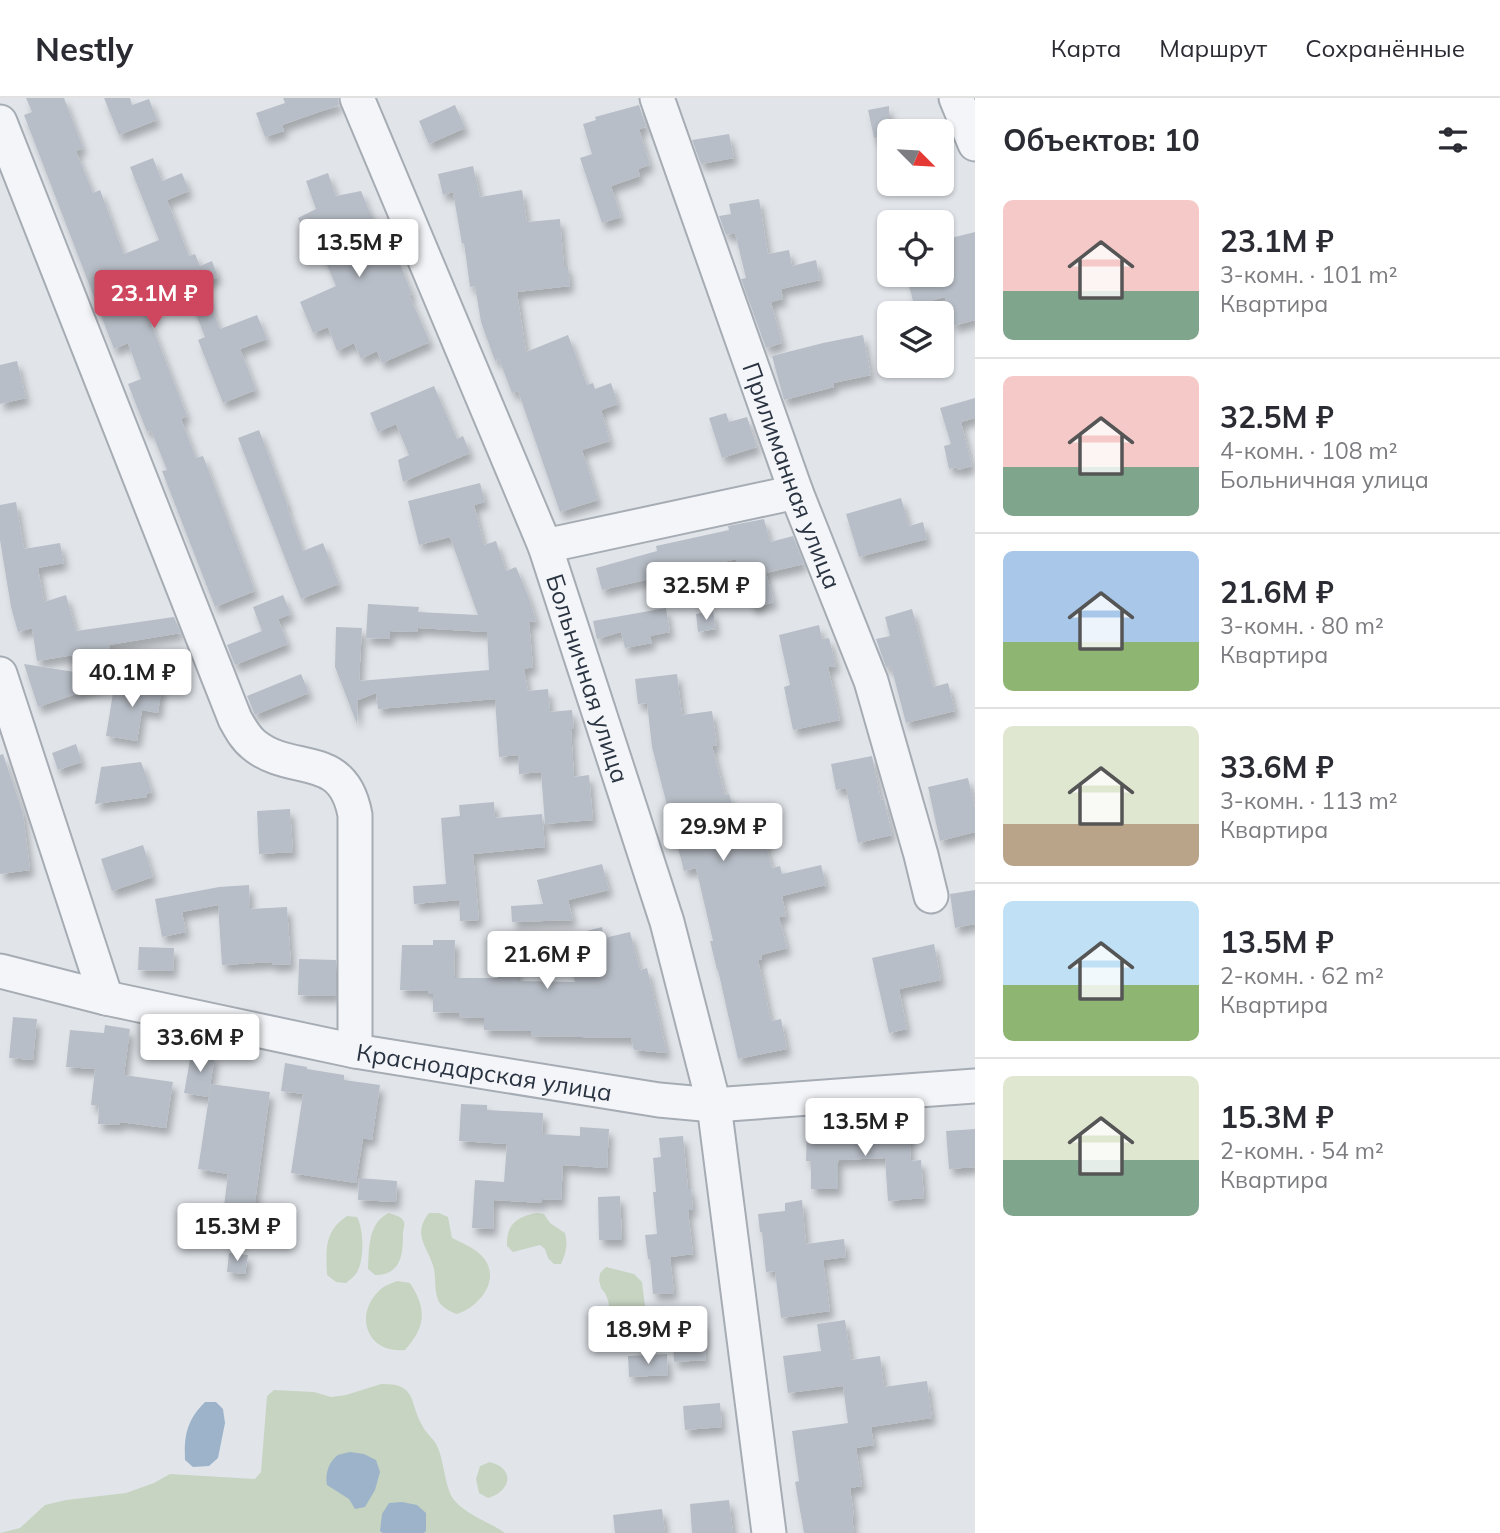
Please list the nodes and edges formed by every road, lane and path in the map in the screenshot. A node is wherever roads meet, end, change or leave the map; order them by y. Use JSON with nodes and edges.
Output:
{"nodes":[{"id":1,"x":358,"y":98,"type":"edge"},
{"id":2,"x":657,"y":98,"type":"edge"},
{"id":3,"x":956,"y":98,"type":"edge"},
{"id":4,"x":0,"y":122,"type":"edge"},
{"id":5,"x":975,"y":145,"type":"edge"},
{"id":6,"x":796,"y":492,"type":"junction"},
{"id":7,"x":545,"y":546,"type":"junction"},
{"id":8,"x":0,"y":674,"type":"edge"},
{"id":9,"x":931,"y":896,"type":"dead end"},
{"id":10,"x":0,"y":971,"type":"edge"},
{"id":11,"x":106,"y":998,"type":"junction"},
{"id":12,"x":355,"y":1051,"type":"junction"},
{"id":13,"x":975,"y":1086,"type":"edge"},
{"id":14,"x":714,"y":1105,"type":"junction"},
{"id":15,"x":769,"y":1533,"type":"edge"}],
"edges":[{"from":1,"to":7,"type":"street","name":"Больничная улица"},
{"from":2,"to":6,"type":"street","name":"Прилиманная улица"},
{"from":3,"to":5,"type":"street"},
{"from":4,"to":12,"type":"street"},
{"from":6,"to":7,"type":"street"},
{"from":6,"to":9,"type":"street","name":"Прилиманная улица"},
{"from":7,"to":14,"type":"street","name":"Больничная улица"},
{"from":8,"to":11,"type":"street"},
{"from":10,"to":11,"type":"street","name":"Краснодарская улица"},
{"from":11,"to":12,"type":"street","name":"Краснодарская улица"},
{"from":12,"to":14,"type":"street","name":"Краснодарская улица"},
{"from":13,"to":14,"type":"street","name":"Краснодарская улица"},
{"from":14,"to":15,"type":"street","name":"Больничная улица"}]}
